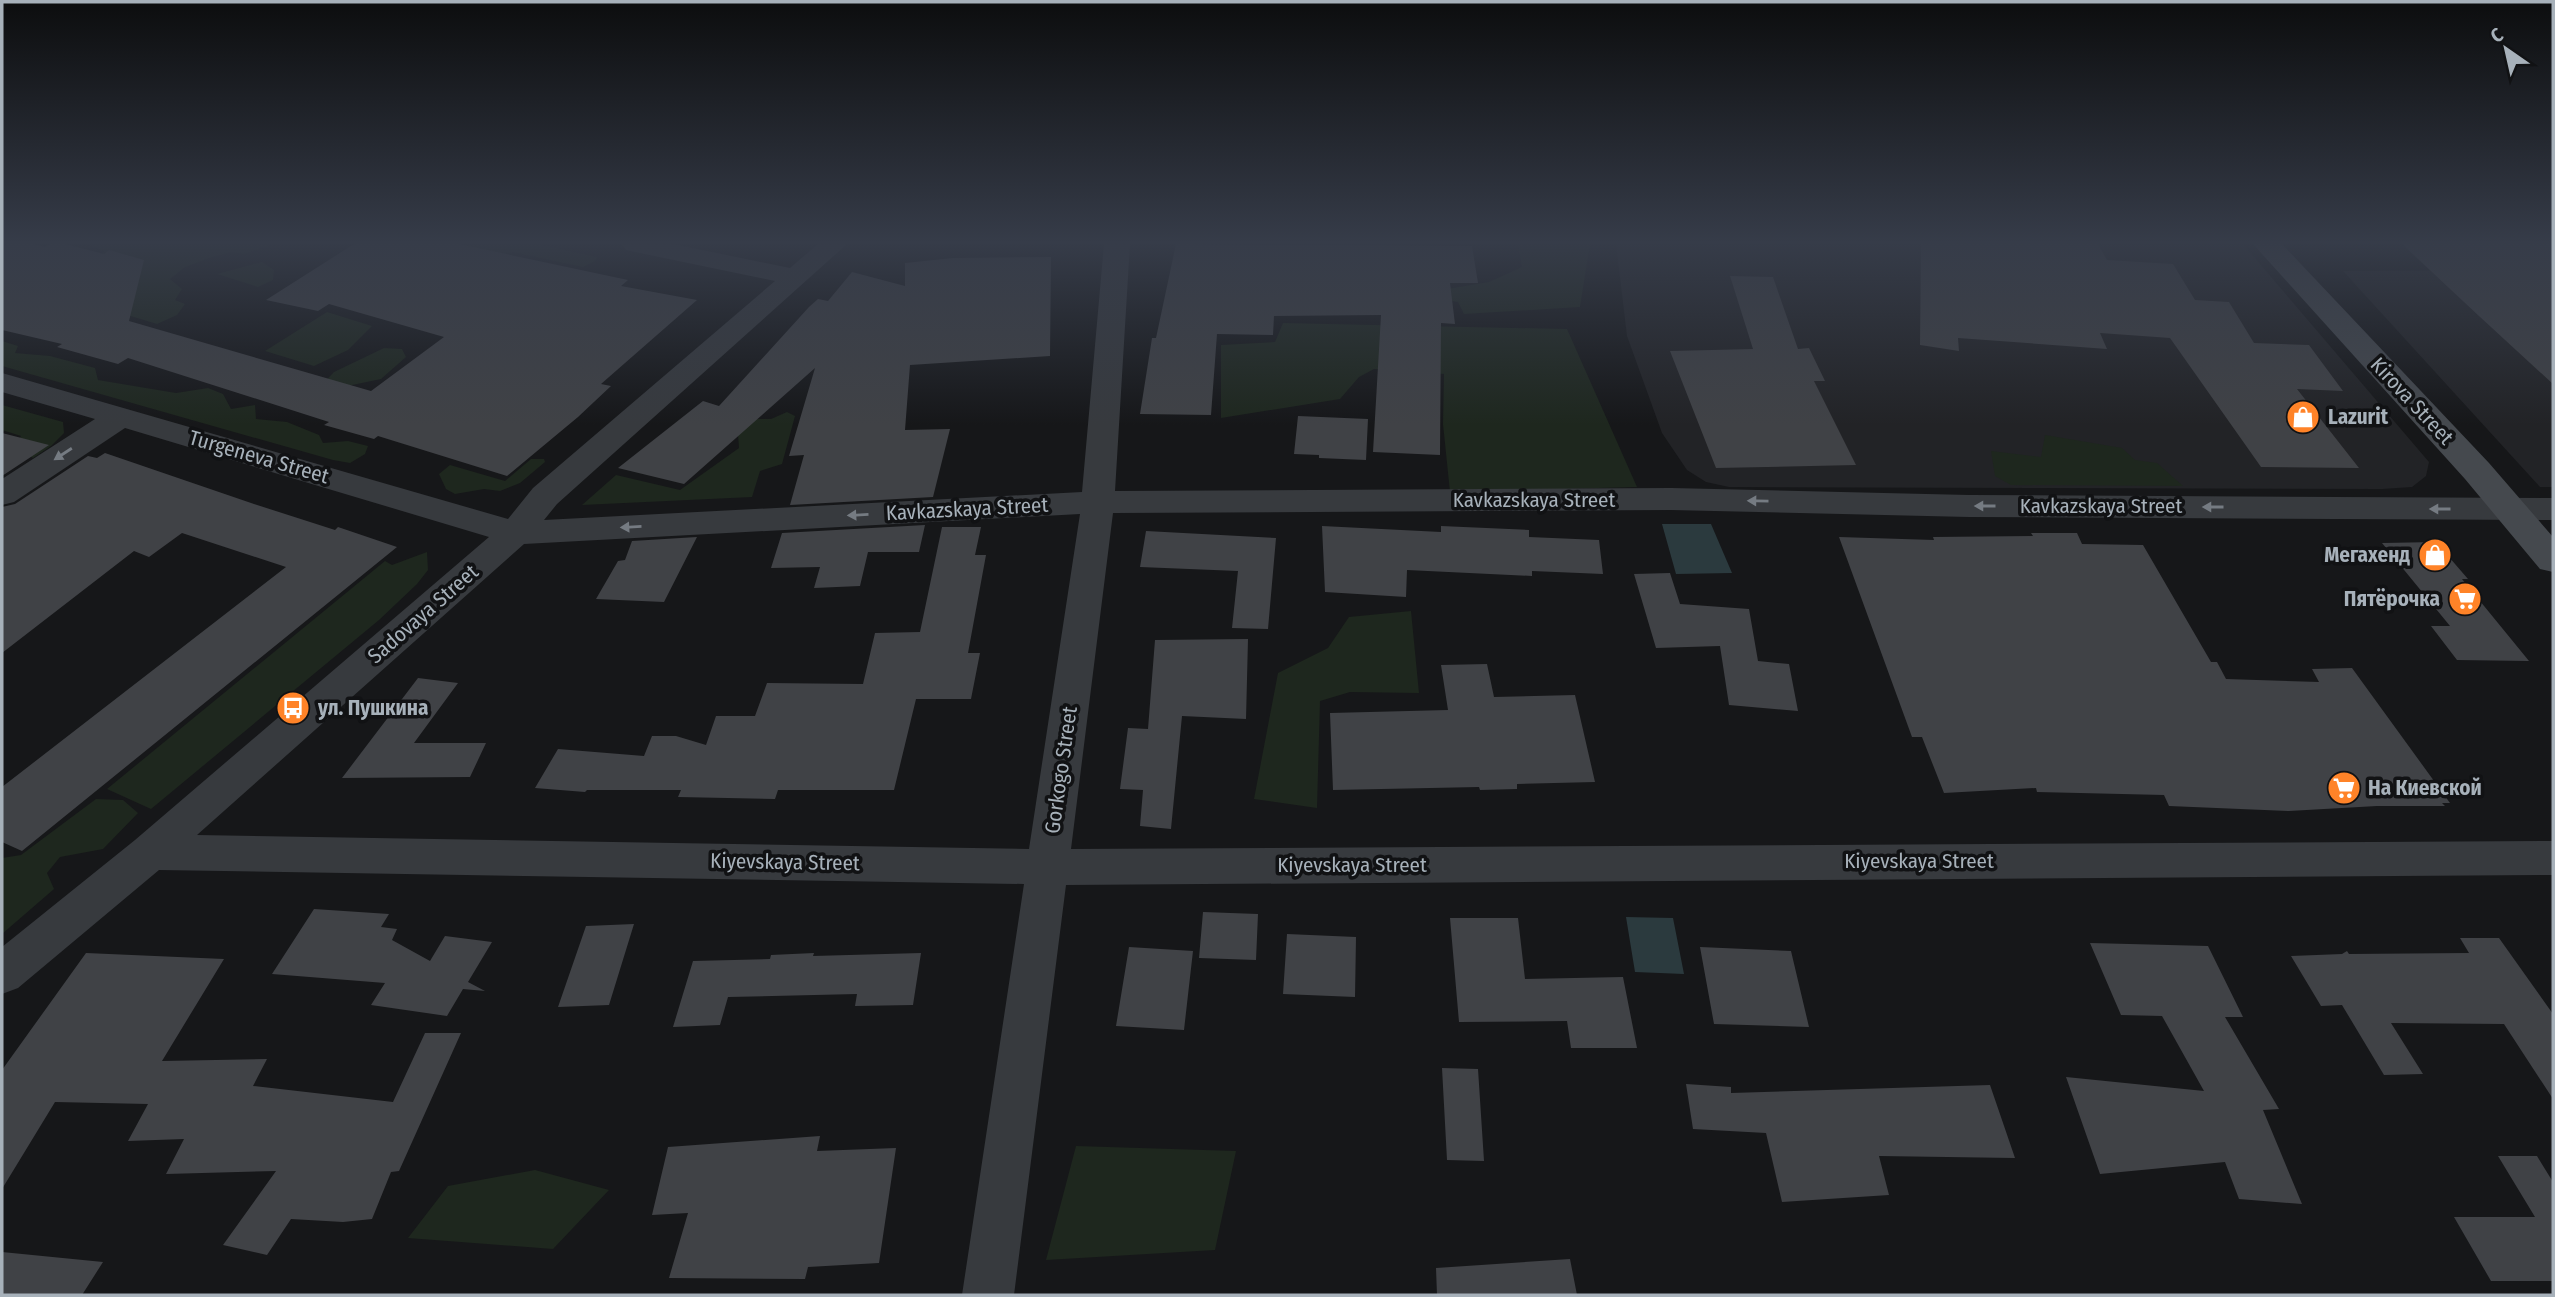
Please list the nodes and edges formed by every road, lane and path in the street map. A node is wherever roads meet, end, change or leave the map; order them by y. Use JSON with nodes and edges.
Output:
{"nodes":[{"id":1,"x":763,"y":305,"type":"edge"},
{"id":2,"x":1113,"y":305,"type":"edge"},
{"id":3,"x":2323,"y":305,"type":"edge"},
{"id":4,"x":2,"y":382,"type":"edge"},
{"id":5,"x":121,"y":417,"type":"junction"},
{"id":6,"x":2,"y":494,"type":"edge"},
{"id":7,"x":1098,"y":502,"type":"junction"},
{"id":8,"x":2508,"y":509,"type":"junction"},
{"id":9,"x":2553,"y":509,"type":"edge"},
{"id":10,"x":515,"y":533,"type":"junction"},
{"id":11,"x":2553,"y":560,"type":"edge"},
{"id":12,"x":150,"y":852,"type":"junction"},
{"id":13,"x":2553,"y":858,"type":"edge"},
{"id":14,"x":1048,"y":867,"type":"junction"},
{"id":15,"x":2,"y":974,"type":"edge"},
{"id":16,"x":988,"y":1295,"type":"edge"}],
"edges":[{"from":1,"to":10,"type":"street","name":"Sadovaya Street"},
{"from":2,"to":7,"type":"street","name":"Gorkogo Street"},
{"from":3,"to":8,"type":"main road","name":"Kirova Street"},
{"from":4,"to":5,"type":"street","name":"Turgeneva Street"},
{"from":5,"to":6,"type":"street","one_way":true},
{"from":5,"to":10,"type":"street","name":"Turgeneva Street"},
{"from":8,"to":7,"type":"street","name":"Kavkazskaya Street","one_way":true},
{"from":7,"to":10,"type":"street","name":"Kavkazskaya Street","one_way":true},
{"from":7,"to":14,"type":"street","name":"Gorkogo Street"},
{"from":8,"to":9,"type":"street","name":"Kavkazskaya Street"},
{"from":8,"to":11,"type":"main road","name":"Kirova Street"},
{"from":10,"to":12,"type":"street","name":"Sadovaya Street"},
{"from":12,"to":14,"type":"street","name":"Kiyevskaya Street"},
{"from":12,"to":15,"type":"street","name":"Sadovaya Street"},
{"from":13,"to":14,"type":"street","name":"Kiyevskaya Street"},
{"from":14,"to":16,"type":"street","name":"Gorkogo Street"}]}
